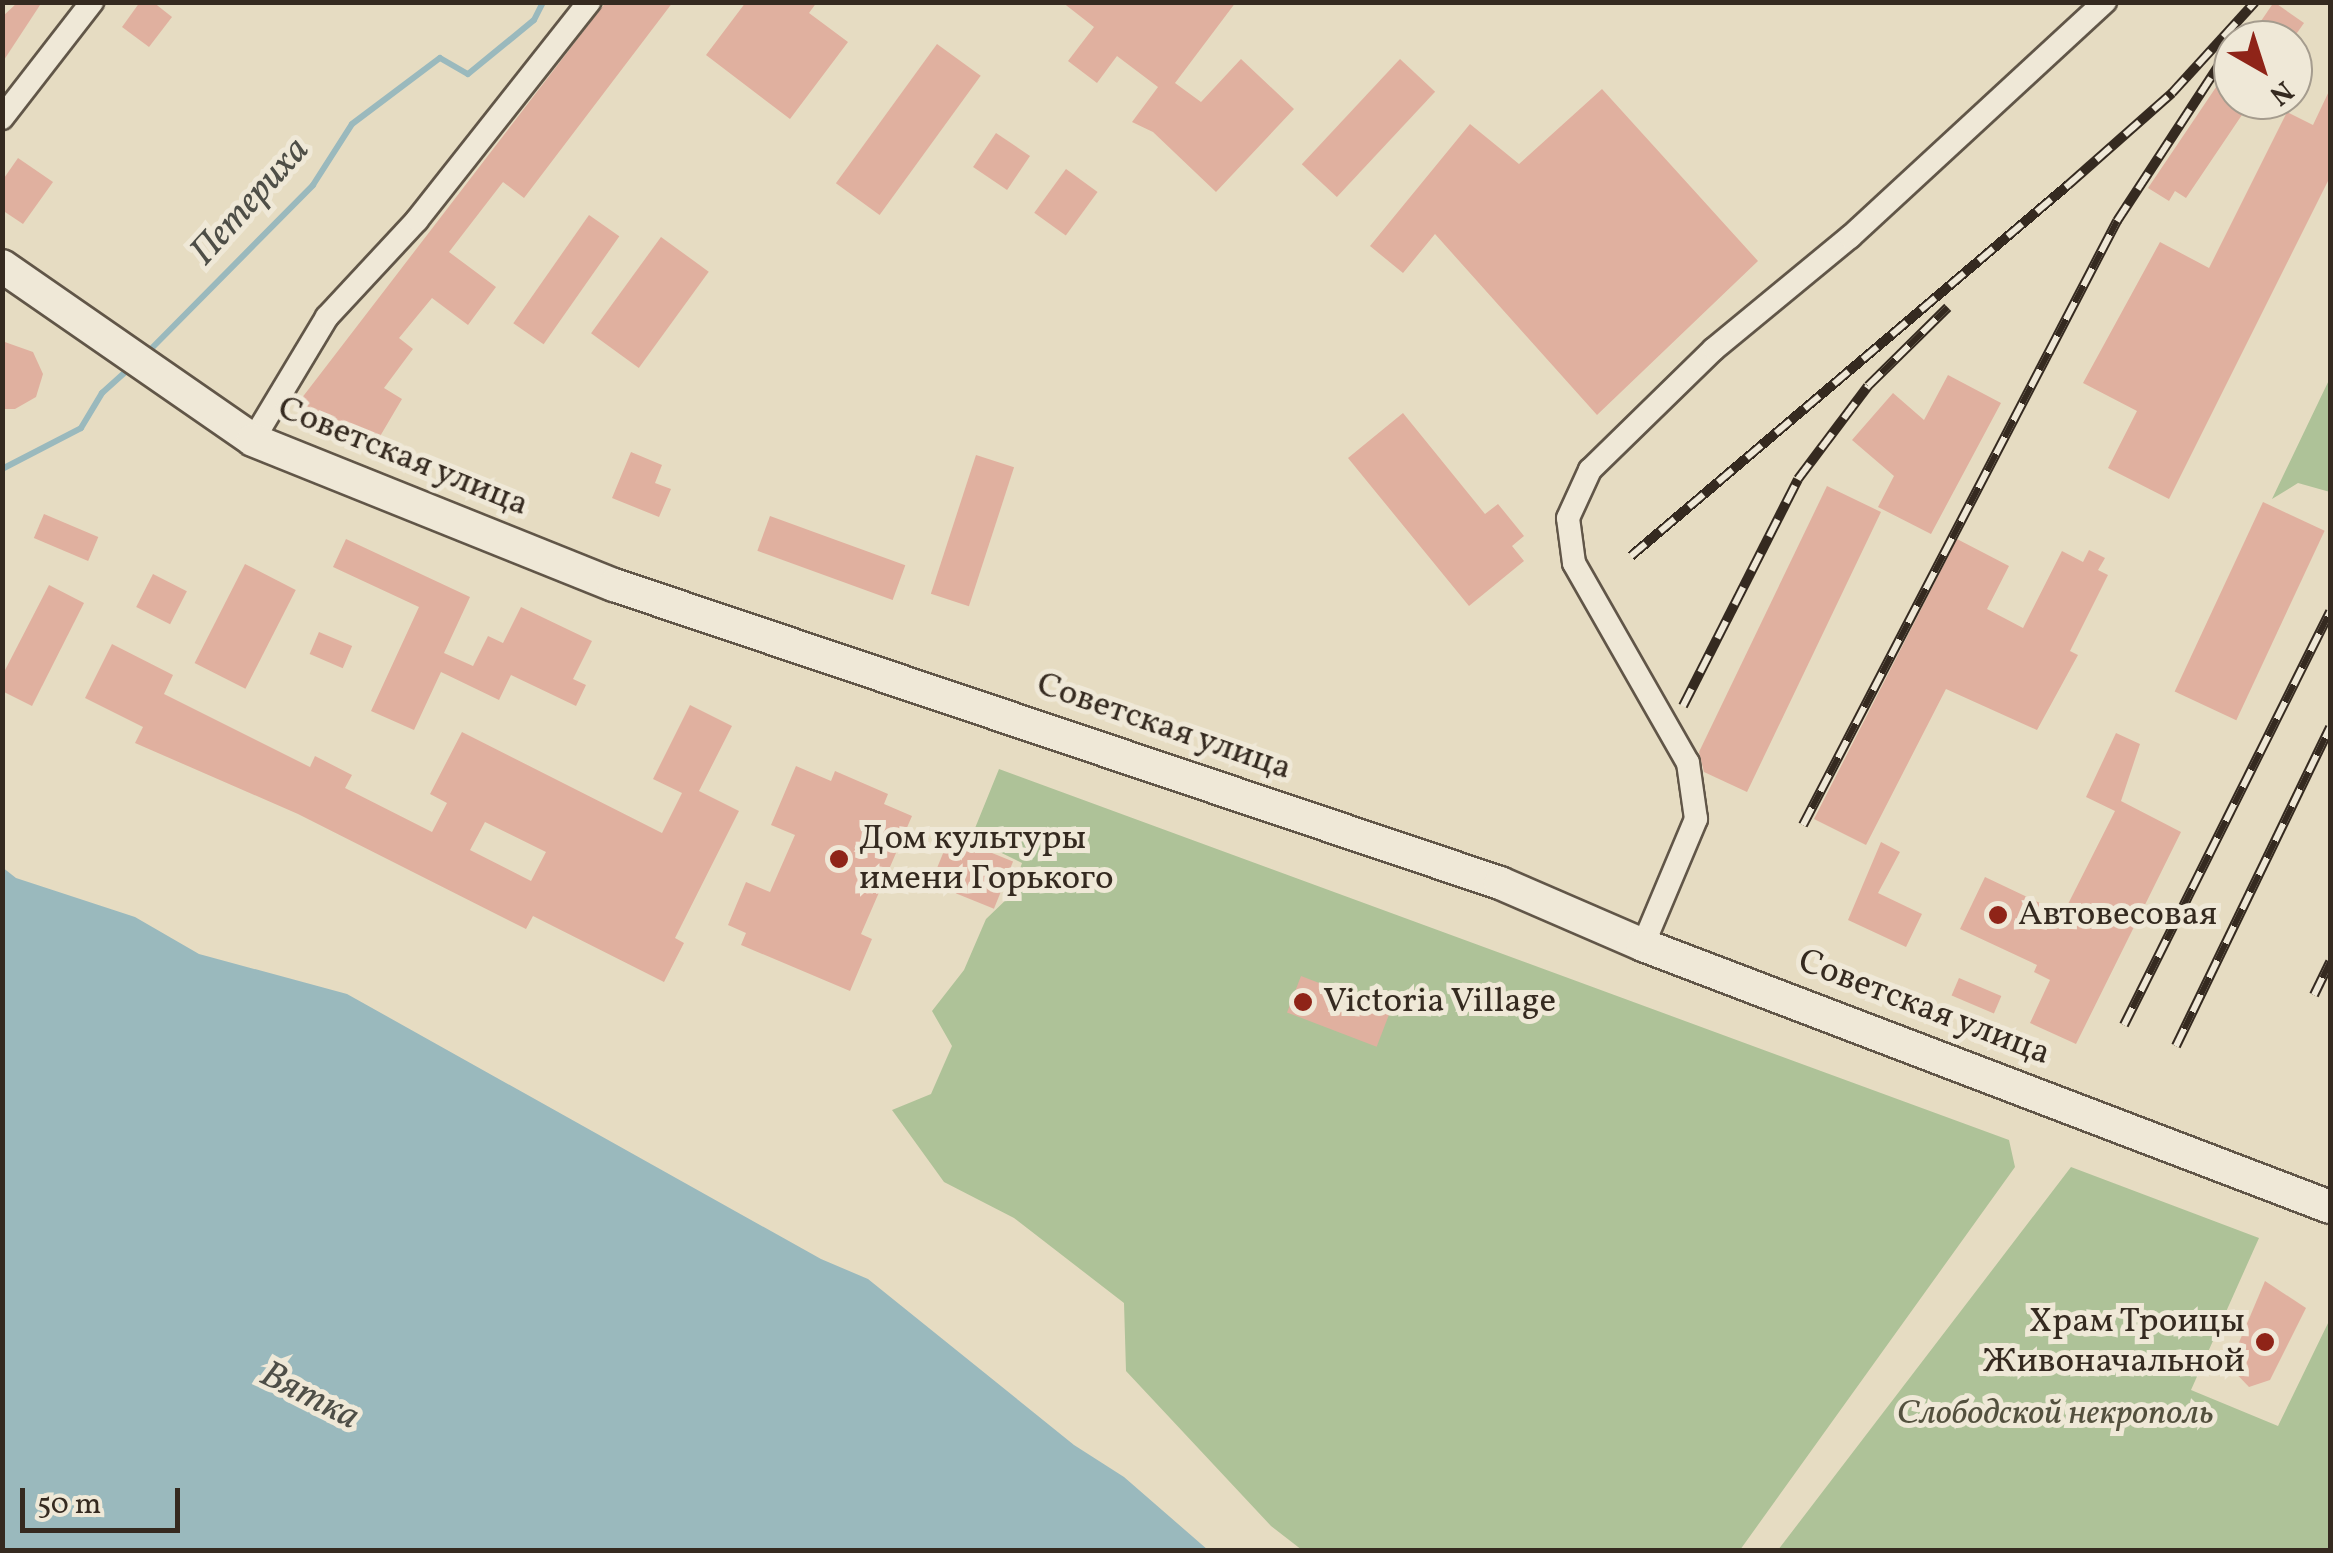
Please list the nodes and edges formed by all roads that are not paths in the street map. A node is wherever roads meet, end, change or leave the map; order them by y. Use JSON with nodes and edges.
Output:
{"nodes":[{"id":1,"x":92,"y":2,"type":"edge"},
{"id":2,"x":590,"y":2,"type":"edge"},
{"id":3,"x":2105,"y":2,"type":"edge"},
{"id":4,"x":2,"y":118,"type":"edge"},
{"id":5,"x":2,"y":266,"type":"edge"},
{"id":6,"x":253,"y":440,"type":"junction"},
{"id":7,"x":1644,"y":945,"type":"junction"},
{"id":8,"x":2330,"y":1205,"type":"edge"}],
"edges":[{"from":1,"to":4,"type":"street"},
{"from":2,"to":6,"type":"street"},
{"from":3,"to":7,"type":"street"},
{"from":5,"to":6,"type":"main road","name":"Советская улица"},
{"from":6,"to":7,"type":"main road","name":"Советская улица"},
{"from":7,"to":8,"type":"main road","name":"Советская улица"}]}
